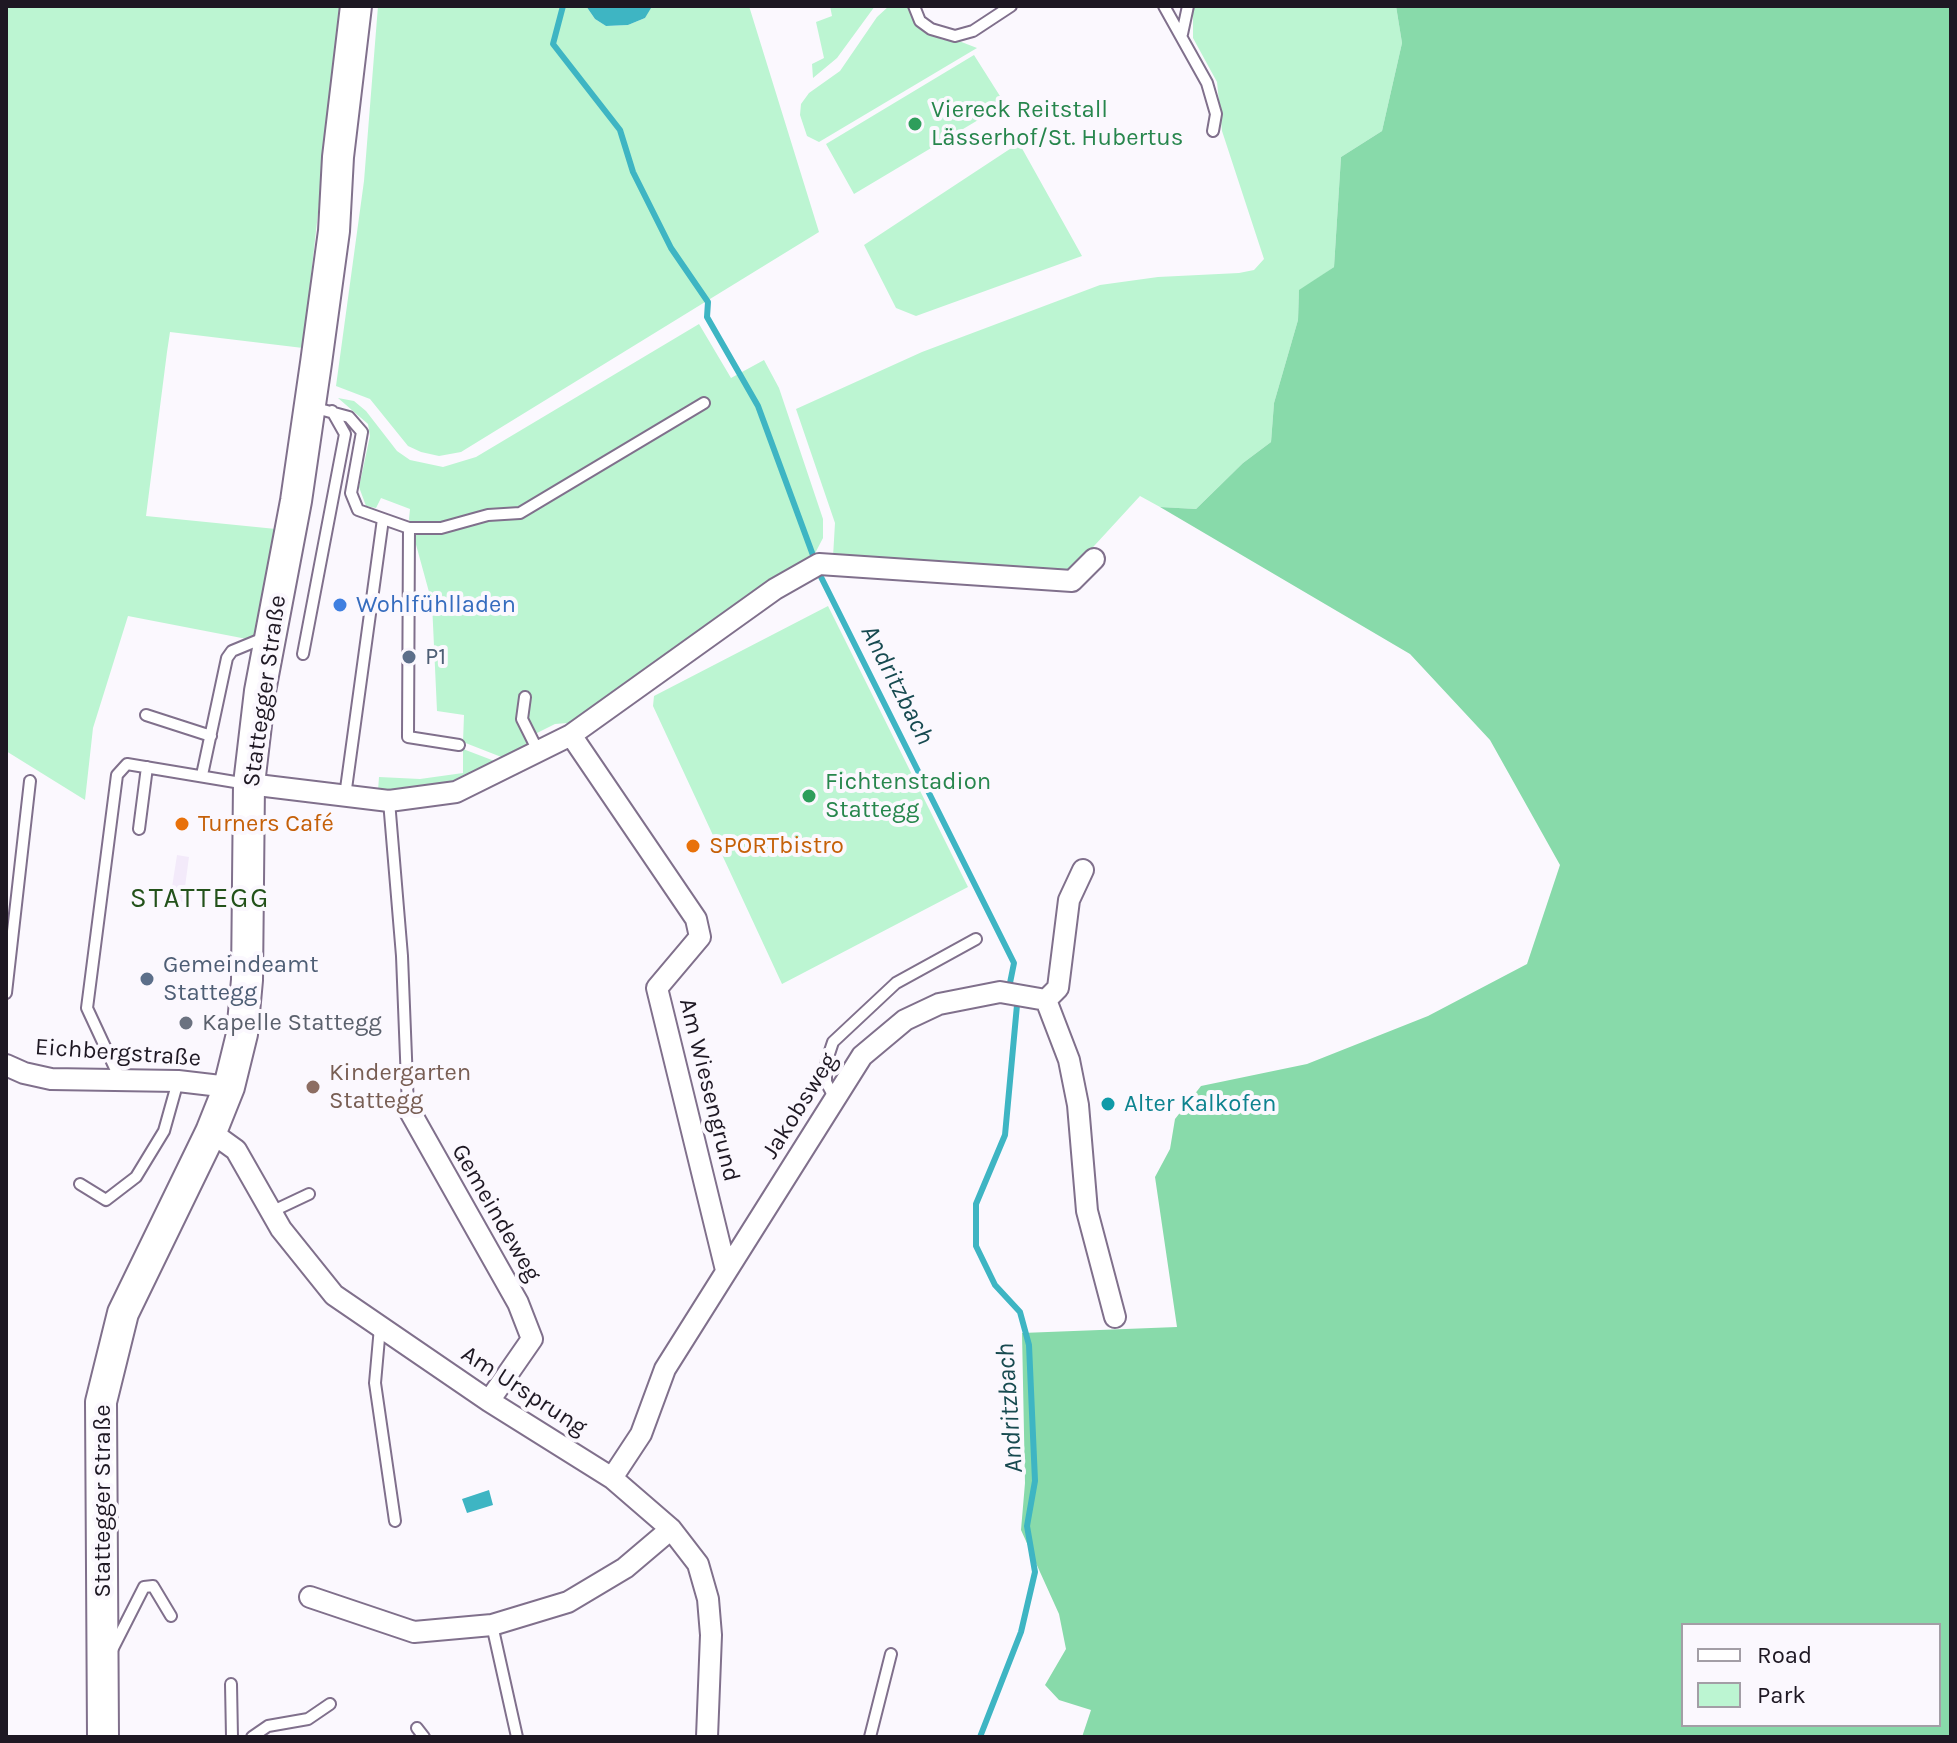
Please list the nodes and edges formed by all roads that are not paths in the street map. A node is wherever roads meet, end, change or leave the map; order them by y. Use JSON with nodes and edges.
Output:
{"nodes":[{"id":1,"x":356,"y":6,"type":"edge"},
{"id":2,"x":914,"y":6,"type":"edge"},
{"id":3,"x":1011,"y":6,"type":"edge"},
{"id":4,"x":1164,"y":6,"type":"edge"},
{"id":5,"x":1188,"y":6,"type":"edge"},
{"id":6,"x":1182,"y":34,"type":"junction"},
{"id":7,"x":1213,"y":131,"type":"dead end"},
{"id":8,"x":704,"y":403,"type":"dead end"},
{"id":9,"x":321,"y":409,"type":"junction"},
{"id":10,"x":383,"y":519,"type":"junction"},
{"id":11,"x":409,"y":528,"type":"junction"},
{"id":12,"x":1094,"y":559,"type":"dead end"},
{"id":13,"x":272,"y":635,"type":"junction"},
{"id":14,"x":303,"y":654,"type":"dead end"},
{"id":15,"x":525,"y":697,"type":"dead end"},
{"id":16,"x":146,"y":715,"type":"dead end"},
{"id":17,"x":571,"y":735,"type":"junction"},
{"id":18,"x":211,"y":736,"type":"junction"},
{"id":19,"x":534,"y":743,"type":"junction"},
{"id":20,"x":459,"y":745,"type":"dead end"},
{"id":21,"x":147,"y":767,"type":"junction"},
{"id":22,"x":202,"y":775,"type":"junction"},
{"id":23,"x":30,"y":781,"type":"dead end"},
{"id":24,"x":249,"y":784,"type":"junction"},
{"id":25,"x":345,"y":796,"type":"junction"},
{"id":26,"x":389,"y":801,"type":"junction"},
{"id":27,"x":139,"y":829,"type":"dead end"},
{"id":28,"x":1083,"y":870,"type":"dead end"},
{"id":29,"x":976,"y":939,"type":"dead end"},
{"id":30,"x":6,"y":993,"type":"edge"},
{"id":31,"x":1037,"y":998,"type":"junction"},
{"id":32,"x":8,"y":1067,"type":"edge"},
{"id":33,"x":120,"y":1079,"type":"junction"},
{"id":34,"x":178,"y":1081,"type":"junction"},
{"id":35,"x":229,"y":1087,"type":"junction"},
{"id":36,"x":835,"y":1099,"type":"junction"},
{"id":37,"x":408,"y":1108,"type":"joint"},
{"id":38,"x":211,"y":1132,"type":"junction"},
{"id":39,"x":80,"y":1184,"type":"dead end"},
{"id":40,"x":309,"y":1194,"type":"dead end"},
{"id":41,"x":273,"y":1211,"type":"junction"},
{"id":42,"x":726,"y":1270,"type":"junction"},
{"id":43,"x":1115,"y":1317,"type":"dead end"},
{"id":44,"x":380,"y":1327,"type":"junction"},
{"id":45,"x":489,"y":1401,"type":"junction"},
{"id":46,"x":612,"y":1478,"type":"junction"},
{"id":47,"x":395,"y":1521,"type":"dead end"},
{"id":48,"x":671,"y":1529,"type":"junction"},
{"id":49,"x":310,"y":1597,"type":"dead end"},
{"id":50,"x":171,"y":1616,"type":"dead end"},
{"id":51,"x":492,"y":1625,"type":"junction"},
{"id":52,"x":891,"y":1654,"type":"dead end"},
{"id":53,"x":103,"y":1668,"type":"junction"},
{"id":54,"x":231,"y":1684,"type":"dead end"},
{"id":55,"x":330,"y":1704,"type":"dead end"},
{"id":56,"x":103,"y":1737,"type":"edge"},
{"id":57,"x":232,"y":1737,"type":"edge"},
{"id":58,"x":252,"y":1737,"type":"edge"},
{"id":59,"x":517,"y":1737,"type":"edge"},
{"id":60,"x":707,"y":1737,"type":"edge"},
{"id":61,"x":870,"y":1737,"type":"edge"}],
"edges":[{"from":1,"to":9,"type":"main road","name":"Stattegger Straße"},
{"from":2,"to":3,"type":"lane"},
{"from":4,"to":6,"type":"lane"},
{"from":5,"to":6,"type":"lane"},
{"from":6,"to":7,"type":"lane"},
{"from":8,"to":11,"type":"lane"},
{"from":9,"to":10,"type":"lane"},
{"from":9,"to":13,"type":"main road","name":"Stattegger Straße"},
{"from":9,"to":14,"type":"lane"},
{"from":10,"to":11,"type":"lane"},
{"from":10,"to":25,"type":"lane"},
{"from":11,"to":20,"type":"lane"},
{"from":12,"to":17,"type":"street"},
{"from":13,"to":18,"type":"lane"},
{"from":13,"to":24,"type":"main road","name":"Stattegger Straße"},
{"from":15,"to":19,"type":"lane"},
{"from":16,"to":18,"type":"lane"},
{"from":17,"to":19,"type":"street"},
{"from":17,"to":42,"type":"street","name":"Am Wiesengrund"},
{"from":18,"to":22,"type":"lane"},
{"from":19,"to":26,"type":"street"},
{"from":21,"to":22,"type":"lane"},
{"from":21,"to":27,"type":"lane"},
{"from":21,"to":33,"type":"lane"},
{"from":22,"to":24,"type":"lane"},
{"from":23,"to":30,"type":"lane"},
{"from":24,"to":25,"type":"street"},
{"from":24,"to":35,"type":"main road","name":"Stattegger Straße"},
{"from":25,"to":26,"type":"street"},
{"from":26,"to":37,"type":"lane","name":"Gemeindeweg"},
{"from":28,"to":31,"type":"street"},
{"from":29,"to":36,"type":"lane"},
{"from":31,"to":36,"type":"street","name":"Jakobsweg"},
{"from":31,"to":43,"type":"street"},
{"from":32,"to":33,"type":"street","name":"Eichbergstraße"},
{"from":33,"to":34,"type":"street","name":"Eichbergstraße"},
{"from":34,"to":35,"type":"street","name":"Eichbergstraße"},
{"from":34,"to":39,"type":"lane"},
{"from":35,"to":38,"type":"main road","name":"Stattegger Straße"},
{"from":36,"to":42,"type":"street","name":"Jakobsweg"},
{"from":37,"to":45,"type":"street","name":"Gemeindeweg"},
{"from":38,"to":41,"type":"street","name":"Am Ursprung"},
{"from":38,"to":53,"type":"main road","name":"Stattegger Straße"},
{"from":40,"to":41,"type":"lane"},
{"from":41,"to":44,"type":"street","name":"Am Ursprung"},
{"from":42,"to":46,"type":"street","name":"Jakobsweg"},
{"from":44,"to":45,"type":"street","name":"Am Ursprung"},
{"from":44,"to":47,"type":"lane"},
{"from":45,"to":46,"type":"street","name":"Am Ursprung"},
{"from":46,"to":48,"type":"street","name":"Am Ursprung"},
{"from":48,"to":51,"type":"street"},
{"from":48,"to":60,"type":"street","name":"Am Ursprung"},
{"from":49,"to":51,"type":"street"},
{"from":50,"to":53,"type":"lane"},
{"from":51,"to":59,"type":"lane"},
{"from":52,"to":61,"type":"lane"},
{"from":53,"to":56,"type":"main road","name":"Stattegger Straße"},
{"from":54,"to":57,"type":"lane"},
{"from":55,"to":58,"type":"lane"}]}
